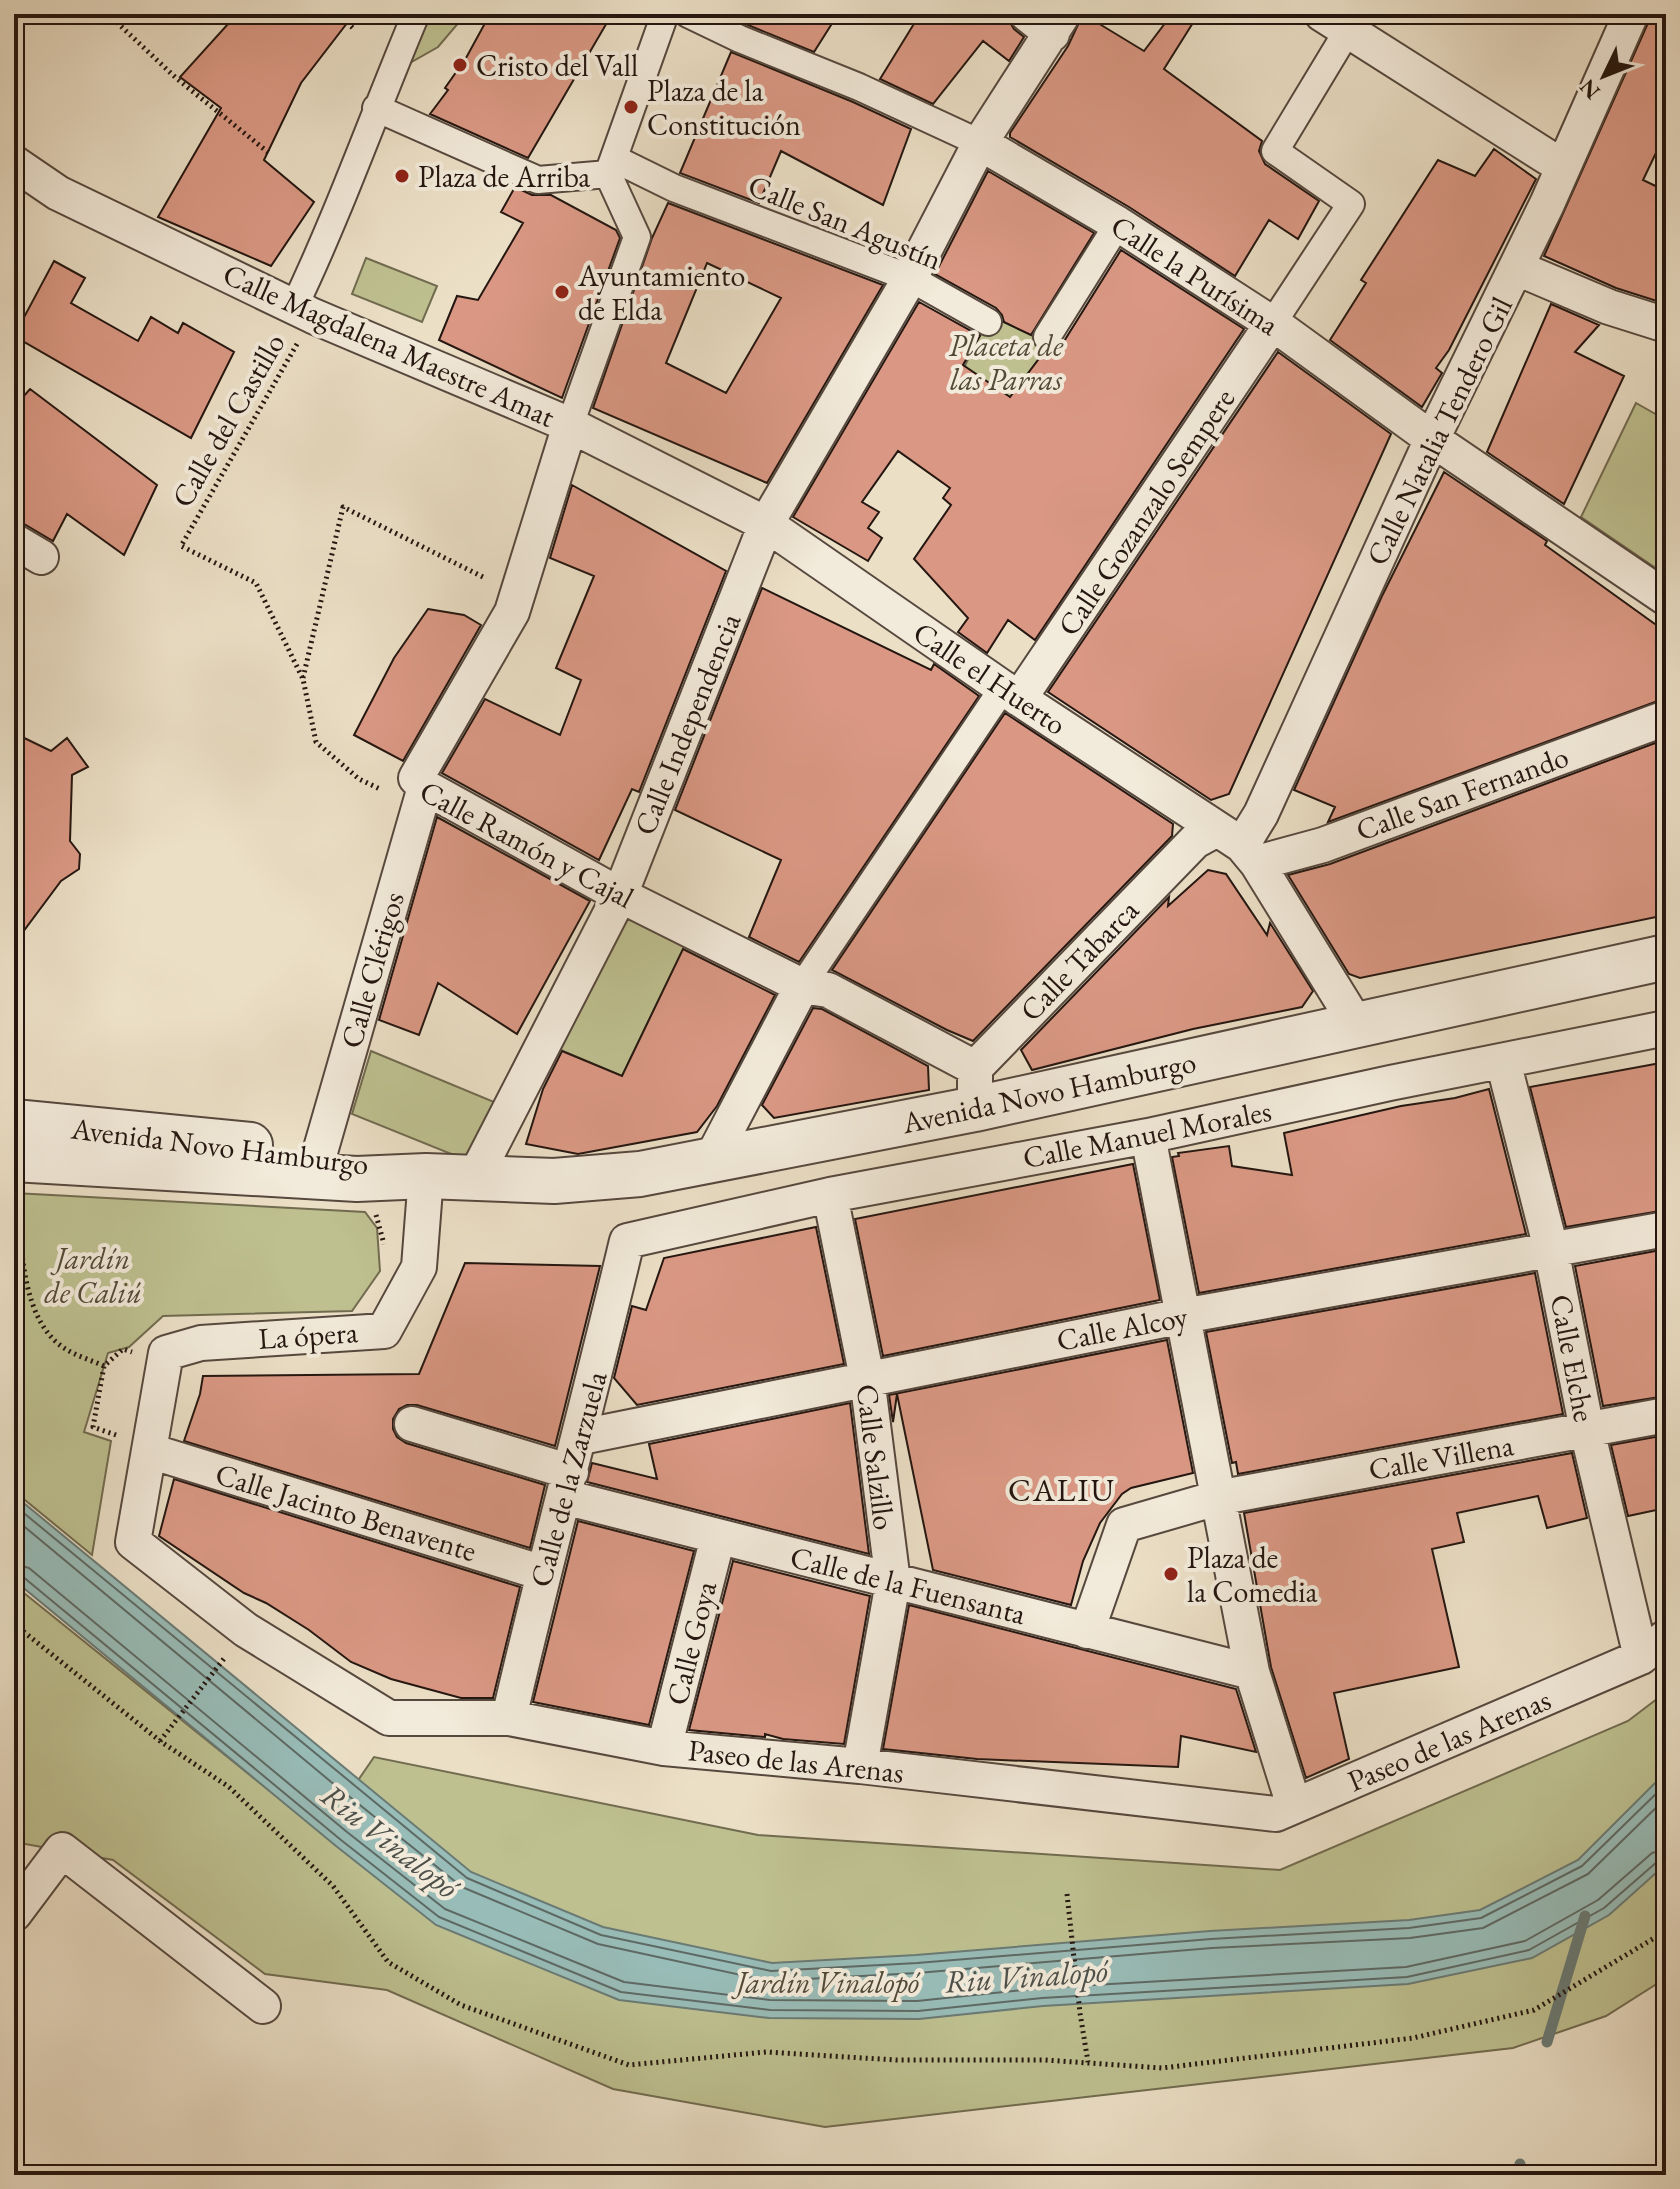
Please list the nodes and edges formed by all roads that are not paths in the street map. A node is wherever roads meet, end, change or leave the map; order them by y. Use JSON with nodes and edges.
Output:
{"nodes":[{"id":1,"x":416,"y":14,"type":"edge"},
{"id":2,"x":665,"y":14,"type":"edge"},
{"id":3,"x":688,"y":14,"type":"edge"},
{"id":4,"x":1631,"y":14,"type":"edge"},
{"id":5,"x":1047,"y":21,"type":"edge"},
{"id":6,"x":1335,"y":22,"type":"edge"},
{"id":7,"x":376,"y":108,"type":"junction"},
{"id":8,"x":980,"y":143,"type":"junction"},
{"id":9,"x":14,"y":163,"type":"edge"},
{"id":10,"x":611,"y":166,"type":"junction"},
{"id":11,"x":1563,"y":167,"type":"junction"},
{"id":12,"x":1118,"y":224,"type":"junction"},
{"id":13,"x":1517,"y":268,"type":"junction"},
{"id":14,"x":910,"y":278,"type":"junction"},
{"id":15,"x":304,"y":311,"type":"junction"},
{"id":16,"x":988,"y":322,"type":"dead end"},
{"id":17,"x":1272,"y":324,"type":"junction"},
{"id":18,"x":1666,"y":325,"type":"edge"},
{"id":19,"x":1047,"y":337,"type":"dead end"},
{"id":20,"x":570,"y":425,"type":"junction"},
{"id":21,"x":1432,"y":439,"type":"junction"},
{"id":22,"x":766,"y":524,"type":"junction"},
{"id":23,"x":1666,"y":598,"type":"edge"},
{"id":24,"x":1011,"y":694,"type":"junction"},
{"id":25,"x":1666,"y":718,"type":"edge"},
{"id":26,"x":420,"y":783,"type":"junction"},
{"id":27,"x":1239,"y":846,"type":"junction"},
{"id":28,"x":620,"y":895,"type":"junction"},
{"id":29,"x":1666,"y":957,"type":"edge"},
{"id":30,"x":802,"y":986,"type":"junction"},
{"id":31,"x":1358,"y":1027,"type":"junction"},
{"id":32,"x":1666,"y":1028,"type":"edge"},
{"id":33,"x":1503,"y":1061,"type":"junction"},
{"id":34,"x":975,"y":1089,"type":"junction"},
{"id":35,"x":14,"y":1122,"type":"edge"},
{"id":36,"x":1148,"y":1136,"type":"junction"},
{"id":37,"x":320,"y":1152,"type":"junction"},
{"id":38,"x":711,"y":1160,"type":"junction"},
{"id":39,"x":16,"y":1176,"type":"edge"},
{"id":40,"x":475,"y":1177,"type":"junction"},
{"id":41,"x":830,"y":1195,"type":"junction"},
{"id":42,"x":424,"y":1196,"type":"junction"},
{"id":43,"x":1666,"y":1229,"type":"edge"},
{"id":44,"x":627,"y":1241,"type":"joint"},
{"id":45,"x":1551,"y":1249,"type":"junction"},
{"id":46,"x":1183,"y":1316,"type":"junction"},
{"id":47,"x":152,"y":1353,"type":"joint"},
{"id":48,"x":867,"y":1378,"type":"junction"},
{"id":49,"x":1666,"y":1415,"type":"edge"},
{"id":50,"x":412,"y":1424,"type":"dead end"},
{"id":51,"x":1587,"y":1430,"type":"junction"},
{"id":52,"x":581,"y":1437,"type":"junction"},
{"id":53,"x":150,"y":1451,"type":"junction"},
{"id":54,"x":568,"y":1484,"type":"junction"},
{"id":55,"x":1217,"y":1498,"type":"junction"},
{"id":56,"x":718,"y":1537,"type":"junction"},
{"id":57,"x":543,"y":1573,"type":"junction"},
{"id":58,"x":893,"y":1582,"type":"junction"},
{"id":59,"x":1087,"y":1631,"type":"junction"},
{"id":60,"x":1653,"y":1647,"type":"edge"},
{"id":61,"x":1252,"y":1672,"type":"junction"},
{"id":62,"x":509,"y":1718,"type":"junction"},
{"id":63,"x":664,"y":1748,"type":"junction"},
{"id":64,"x":860,"y":1766,"type":"junction"},
{"id":65,"x":1294,"y":1806,"type":"junction"},
{"id":66,"x":14,"y":1914,"type":"edge"},
{"id":67,"x":263,"y":2006,"type":"dead end"}],
"edges":[{"from":1,"to":7,"type":"street"},
{"from":2,"to":10,"type":"street"},
{"from":3,"to":8,"type":"street","name":"Calle la Purísima"},
{"from":4,"to":11,"type":"street","name":"Calle Natalia Tendero Gil"},
{"from":5,"to":8,"type":"street","name":"Calle Independencia"},
{"from":6,"to":11,"type":"street"},
{"from":6,"to":17,"type":"street"},
{"from":7,"to":10,"type":"street"},
{"from":7,"to":15,"type":"street"},
{"from":8,"to":12,"type":"street","name":"Calle la Purísima"},
{"from":8,"to":14,"type":"street","name":"Calle Independencia"},
{"from":9,"to":15,"type":"street","name":"Calle Magdalena Maestre Amat"},
{"from":10,"to":14,"type":"street","name":"Calle San Agustín"},
{"from":10,"to":20,"type":"street"},
{"from":11,"to":13,"type":"street","name":"Calle Natalia Tendero Gil"},
{"from":12,"to":17,"type":"street","name":"Calle la Purísima"},
{"from":12,"to":19,"type":"street"},
{"from":13,"to":18,"type":"street"},
{"from":13,"to":21,"type":"street","name":"Calle Natalia Tendero Gil"},
{"from":14,"to":16,"type":"street","name":"Calle San Agustín"},
{"from":14,"to":22,"type":"street","name":"Calle Independencia"},
{"from":15,"to":20,"type":"street","name":"Calle Magdalena Maestre Amat"},
{"from":17,"to":21,"type":"street","name":"Calle la Purísima"},
{"from":17,"to":24,"type":"street","name":"Calle Gozanzalo Sempere"},
{"from":20,"to":22,"type":"street","name":"Calle Magdalena Maestre Amat"},
{"from":20,"to":26,"type":"street","name":"Calle Clérigos"},
{"from":21,"to":23,"type":"street","name":"Calle la Purísima"},
{"from":21,"to":27,"type":"street","name":"Calle Natalia Tendero Gil"},
{"from":22,"to":24,"type":"street","name":"Calle el Huerto"},
{"from":22,"to":28,"type":"street","name":"Calle Independencia"},
{"from":24,"to":27,"type":"street","name":"Calle el Huerto"},
{"from":24,"to":30,"type":"street"},
{"from":25,"to":27,"type":"street","name":"Calle San Fernando"},
{"from":26,"to":28,"type":"street","name":"Calle Ramón y Cajal"},
{"from":26,"to":37,"type":"street","name":"Calle Clérigos"},
{"from":27,"to":31,"type":"street"},
{"from":27,"to":34,"type":"street","name":"Calle Tabarca"},
{"from":28,"to":30,"type":"street","name":"Calle Ramón y Cajal"},
{"from":28,"to":40,"type":"street","name":"Calle Independencia"},
{"from":29,"to":31,"type":"street","name":"Avenida Novo Hamburgo"},
{"from":30,"to":34,"type":"street","name":"Calle Ramón y Cajal"},
{"from":30,"to":38,"type":"street"},
{"from":31,"to":34,"type":"street","name":"Avenida Novo Hamburgo"},
{"from":32,"to":33,"type":"street","name":"Calle Manuel Morales"},
{"from":33,"to":36,"type":"street","name":"Calle Manuel Morales"},
{"from":33,"to":45,"type":"street","name":"Calle Elche"},
{"from":34,"to":38,"type":"street","name":"Avenida Novo Hamburgo"},
{"from":35,"to":37,"type":"street","name":"Avenida Novo Hamburgo"},
{"from":36,"to":41,"type":"street","name":"Calle Manuel Morales"},
{"from":36,"to":46,"type":"street"},
{"from":37,"to":42,"type":"street","name":"Avenida Novo Hamburgo"},
{"from":38,"to":40,"type":"street","name":"Avenida Novo Hamburgo"},
{"from":39,"to":42,"type":"street","name":"Avenida Novo Hamburgo"},
{"from":40,"to":42,"type":"street","name":"Avenida Novo Hamburgo"},
{"from":41,"to":44,"type":"street","name":"Calle Manuel Morales"},
{"from":41,"to":48,"type":"street","name":"Calle Salzillo"},
{"from":42,"to":47,"type":"street","name":"La ópera"},
{"from":43,"to":45,"type":"street","name":"Calle Alcoy"},
{"from":44,"to":52,"type":"street","name":"Calle de la Zarzuela"},
{"from":45,"to":46,"type":"street","name":"Calle Alcoy"},
{"from":45,"to":51,"type":"street","name":"Calle Elche"},
{"from":46,"to":48,"type":"street","name":"Calle Alcoy"},
{"from":46,"to":55,"type":"street"},
{"from":47,"to":53,"type":"street","name":"Paseo de las Arenas"},
{"from":48,"to":52,"type":"street","name":"Calle Alcoy"},
{"from":48,"to":58,"type":"street","name":"Calle Salzillo"},
{"from":49,"to":51,"type":"street","name":"Calle Villena"},
{"from":50,"to":54,"type":"street","name":"Calle de la Fuensanta"},
{"from":51,"to":55,"type":"street","name":"Calle Villena"},
{"from":51,"to":60,"type":"street","name":"Calle Elche"},
{"from":52,"to":54,"type":"street","name":"Calle de la Zarzuela"},
{"from":53,"to":57,"type":"street","name":"Calle Jacinto Benavente"},
{"from":53,"to":62,"type":"street","name":"Paseo de las Arenas"},
{"from":54,"to":56,"type":"street","name":"Calle de la Fuensanta"},
{"from":54,"to":57,"type":"street","name":"Calle de la Zarzuela"},
{"from":55,"to":59,"type":"street"},
{"from":55,"to":61,"type":"street"},
{"from":56,"to":58,"type":"street","name":"Calle de la Fuensanta"},
{"from":56,"to":63,"type":"street","name":"Calle Goya"},
{"from":57,"to":62,"type":"street","name":"Calle de la Zarzuela"},
{"from":58,"to":59,"type":"street","name":"Calle de la Fuensanta"},
{"from":58,"to":64,"type":"street","name":"Calle Salzillo"},
{"from":59,"to":61,"type":"street","name":"Calle de la Fuensanta"},
{"from":60,"to":65,"type":"street","name":"Paseo de las Arenas"},
{"from":61,"to":65,"type":"street"},
{"from":62,"to":63,"type":"street","name":"Paseo de las Arenas"},
{"from":63,"to":64,"type":"street","name":"Paseo de las Arenas"},
{"from":64,"to":65,"type":"street","name":"Paseo de las Arenas"},
{"from":66,"to":67,"type":"street"}]}
